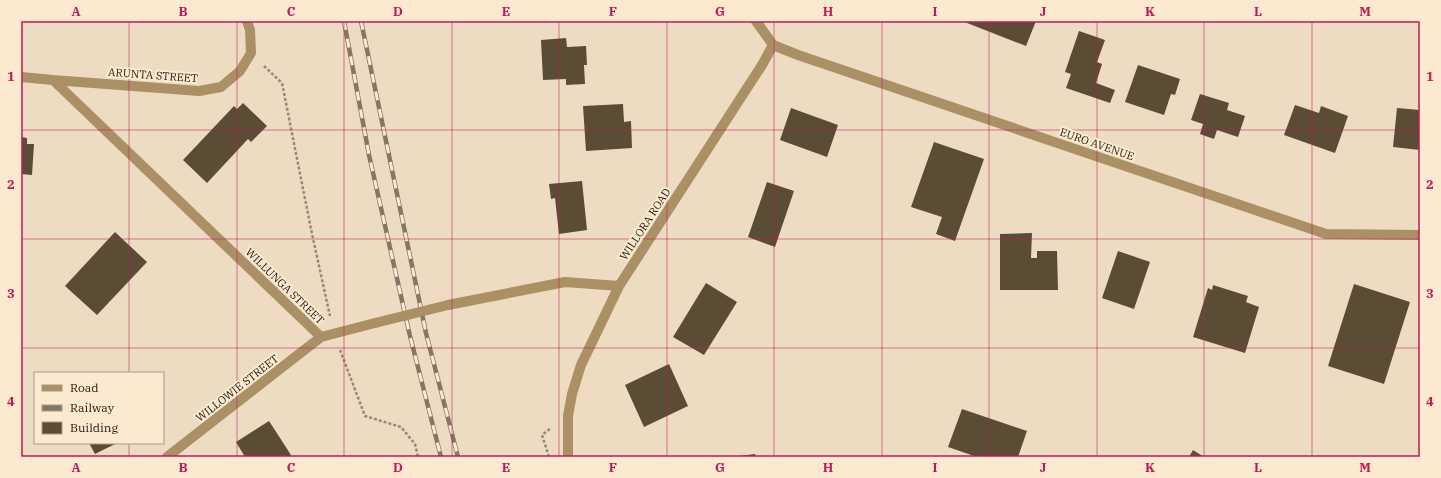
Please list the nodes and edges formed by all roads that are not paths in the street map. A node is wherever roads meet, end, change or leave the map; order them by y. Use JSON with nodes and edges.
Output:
{"nodes":[{"id":1,"x":247,"y":21,"type":"edge"},
{"id":2,"x":756,"y":21,"type":"edge"},
{"id":3,"x":772,"y":45,"type":"junction"},
{"id":4,"x":21,"y":77,"type":"edge"},
{"id":5,"x":53,"y":80,"type":"junction"},
{"id":6,"x":1420,"y":235,"type":"edge"},
{"id":7,"x":619,"y":286,"type":"junction"},
{"id":8,"x":321,"y":337,"type":"junction"},
{"id":9,"x":167,"y":457,"type":"edge"},
{"id":10,"x":568,"y":457,"type":"edge"}],
"edges":[{"from":1,"to":5,"type":"street","name":"ARUNTA STREET"},
{"from":2,"to":3,"type":"street"},
{"from":3,"to":6,"type":"street","name":"EURO AVENUE"},
{"from":3,"to":7,"type":"street","name":"WILLORA ROAD"},
{"from":4,"to":5,"type":"street"},
{"from":5,"to":8,"type":"street","name":"WILLUNGA STREET"},
{"from":7,"to":8,"type":"street","name":"WILLUNGA STREET","bridge":true},
{"from":7,"to":10,"type":"street","name":"WILLORA ROAD"},
{"from":8,"to":9,"type":"street","name":"WILLOWIE STREET"}]}
